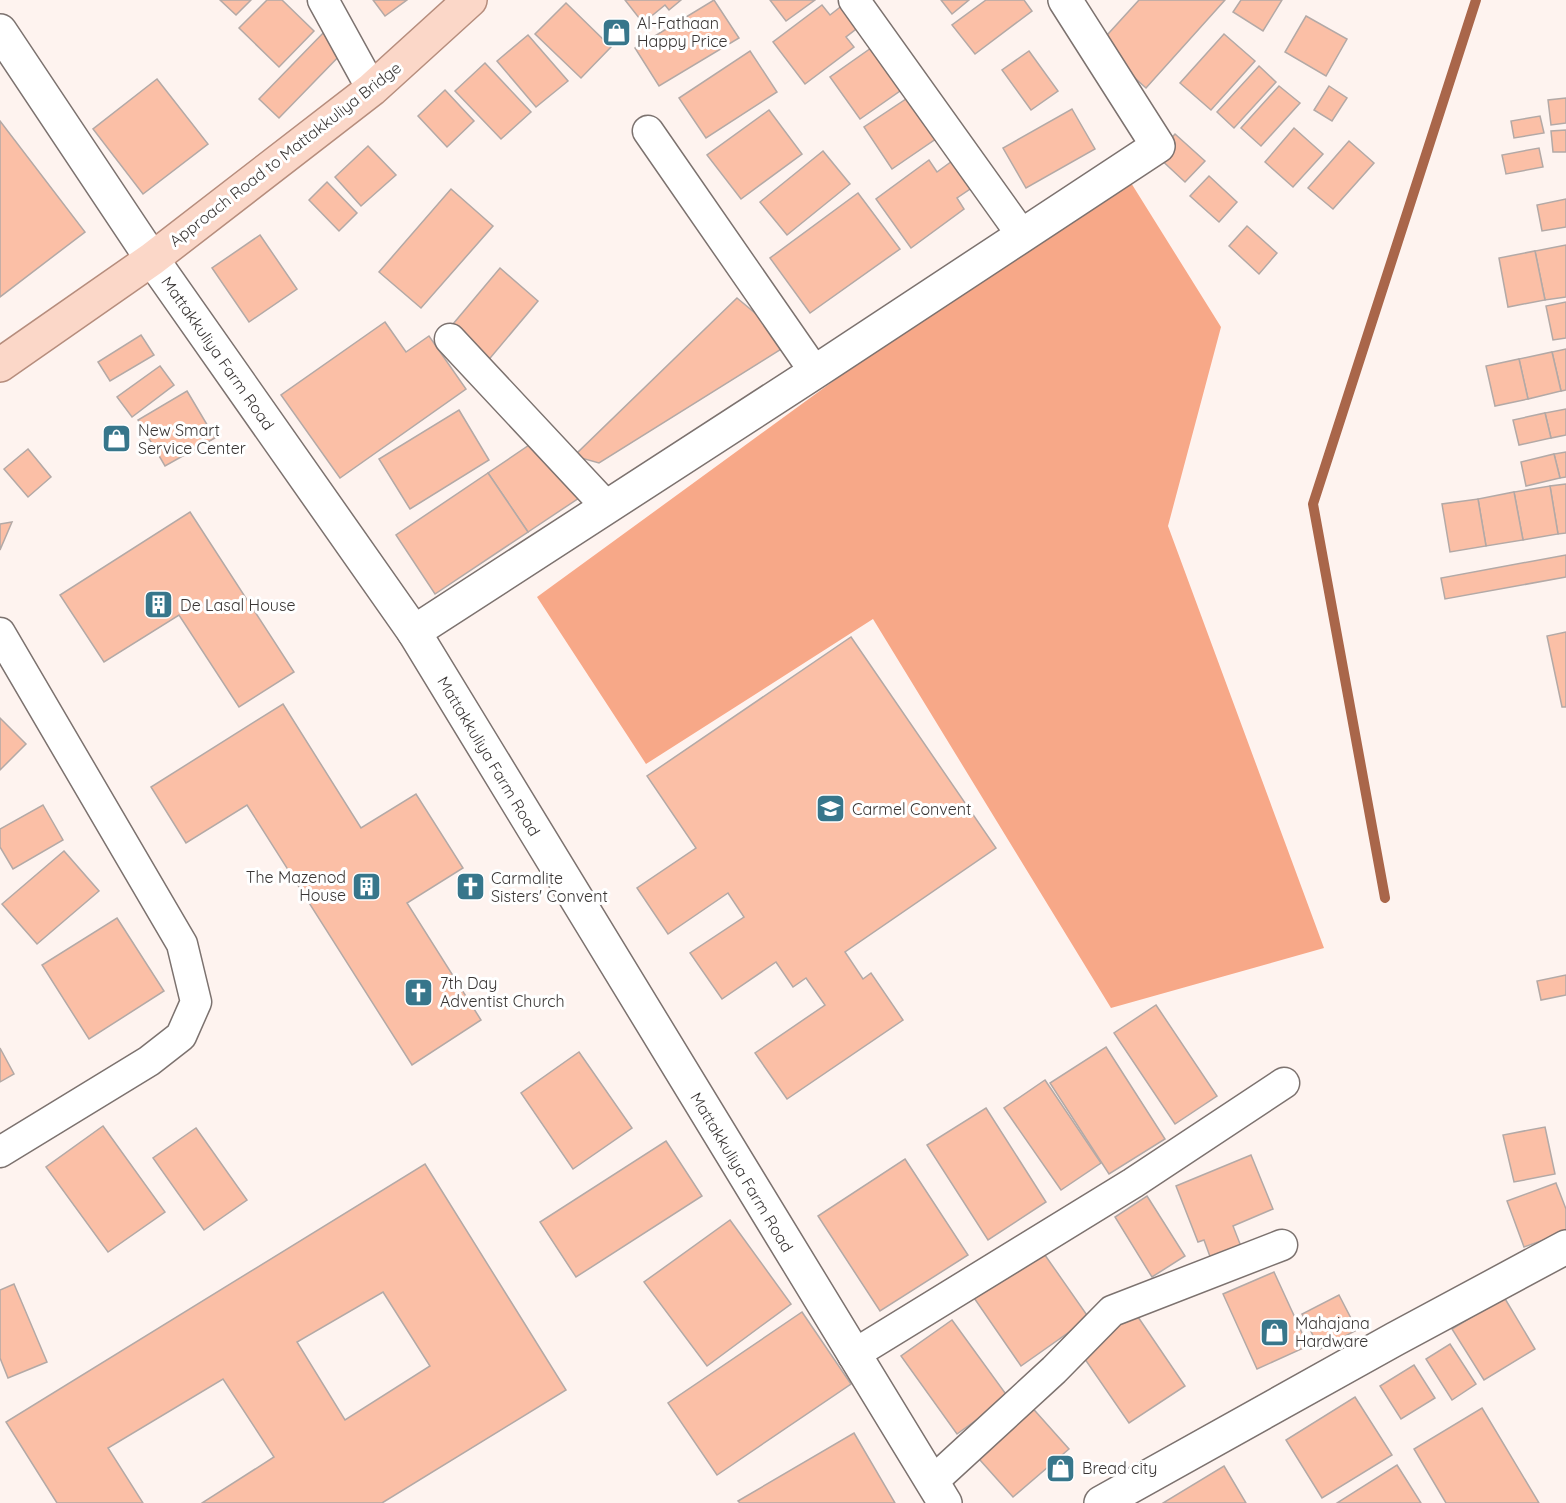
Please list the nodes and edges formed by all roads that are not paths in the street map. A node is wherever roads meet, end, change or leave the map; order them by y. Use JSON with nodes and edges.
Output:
{"nodes":[{"id":1,"x":323,"y":0,"type":"edge"},
{"id":2,"x":470,"y":0,"type":"edge"},
{"id":3,"x":854,"y":0,"type":"edge"},
{"id":4,"x":1065,"y":0,"type":"edge"},
{"id":5,"x":0,"y":32,"type":"edge"},
{"id":6,"x":372,"y":89,"type":"junction"},
{"id":7,"x":648,"y":131,"type":"dead end"},
{"id":8,"x":1022,"y":235,"type":"junction"},
{"id":9,"x":152,"y":259,"type":"junction"},
{"id":10,"x":450,"y":339,"type":"dead end"},
{"id":11,"x":0,"y":365,"type":"edge"},
{"id":12,"x":815,"y":372,"type":"junction"},
{"id":13,"x":607,"y":507,"type":"junction"},
{"id":14,"x":414,"y":632,"type":"junction"},
{"id":15,"x":0,"y":633,"type":"edge"},
{"id":16,"x":1284,"y":1083,"type":"dead end"},
{"id":17,"x":0,"y":1152,"type":"edge"},
{"id":18,"x":1282,"y":1245,"type":"dead end"},
{"id":19,"x":1566,"y":1247,"type":"edge"},
{"id":20,"x":853,"y":1355,"type":"junction"},
{"id":21,"x":938,"y":1492,"type":"edge"},
{"id":22,"x":1101,"y":1503,"type":"edge"}],
"edges":[{"from":1,"to":6,"type":"street"},
{"from":2,"to":6,"type":"main road","name":"Approach Road to Mattakkuliya Bridge"},
{"from":3,"to":8,"type":"street"},
{"from":4,"to":8,"type":"street"},
{"from":5,"to":9,"type":"street","name":"Mattakkuliya Farm Road"},
{"from":6,"to":9,"type":"main road","name":"Approach Road to Mattakkuliya Bridge"},
{"from":7,"to":12,"type":"street"},
{"from":8,"to":12,"type":"street"},
{"from":9,"to":11,"type":"main road","name":"Approach Road to Mattakkuliya Bridge"},
{"from":9,"to":14,"type":"street","name":"Mattakkuliya Farm Road"},
{"from":10,"to":13,"type":"street"},
{"from":12,"to":13,"type":"street"},
{"from":13,"to":14,"type":"street"},
{"from":14,"to":20,"type":"street","name":"Mattakkuliya Farm Road"},
{"from":15,"to":17,"type":"street"},
{"from":16,"to":20,"type":"street"},
{"from":18,"to":21,"type":"street"},
{"from":19,"to":22,"type":"street"},
{"from":20,"to":21,"type":"street","name":"Mattakkuliya Farm Road"}]}
